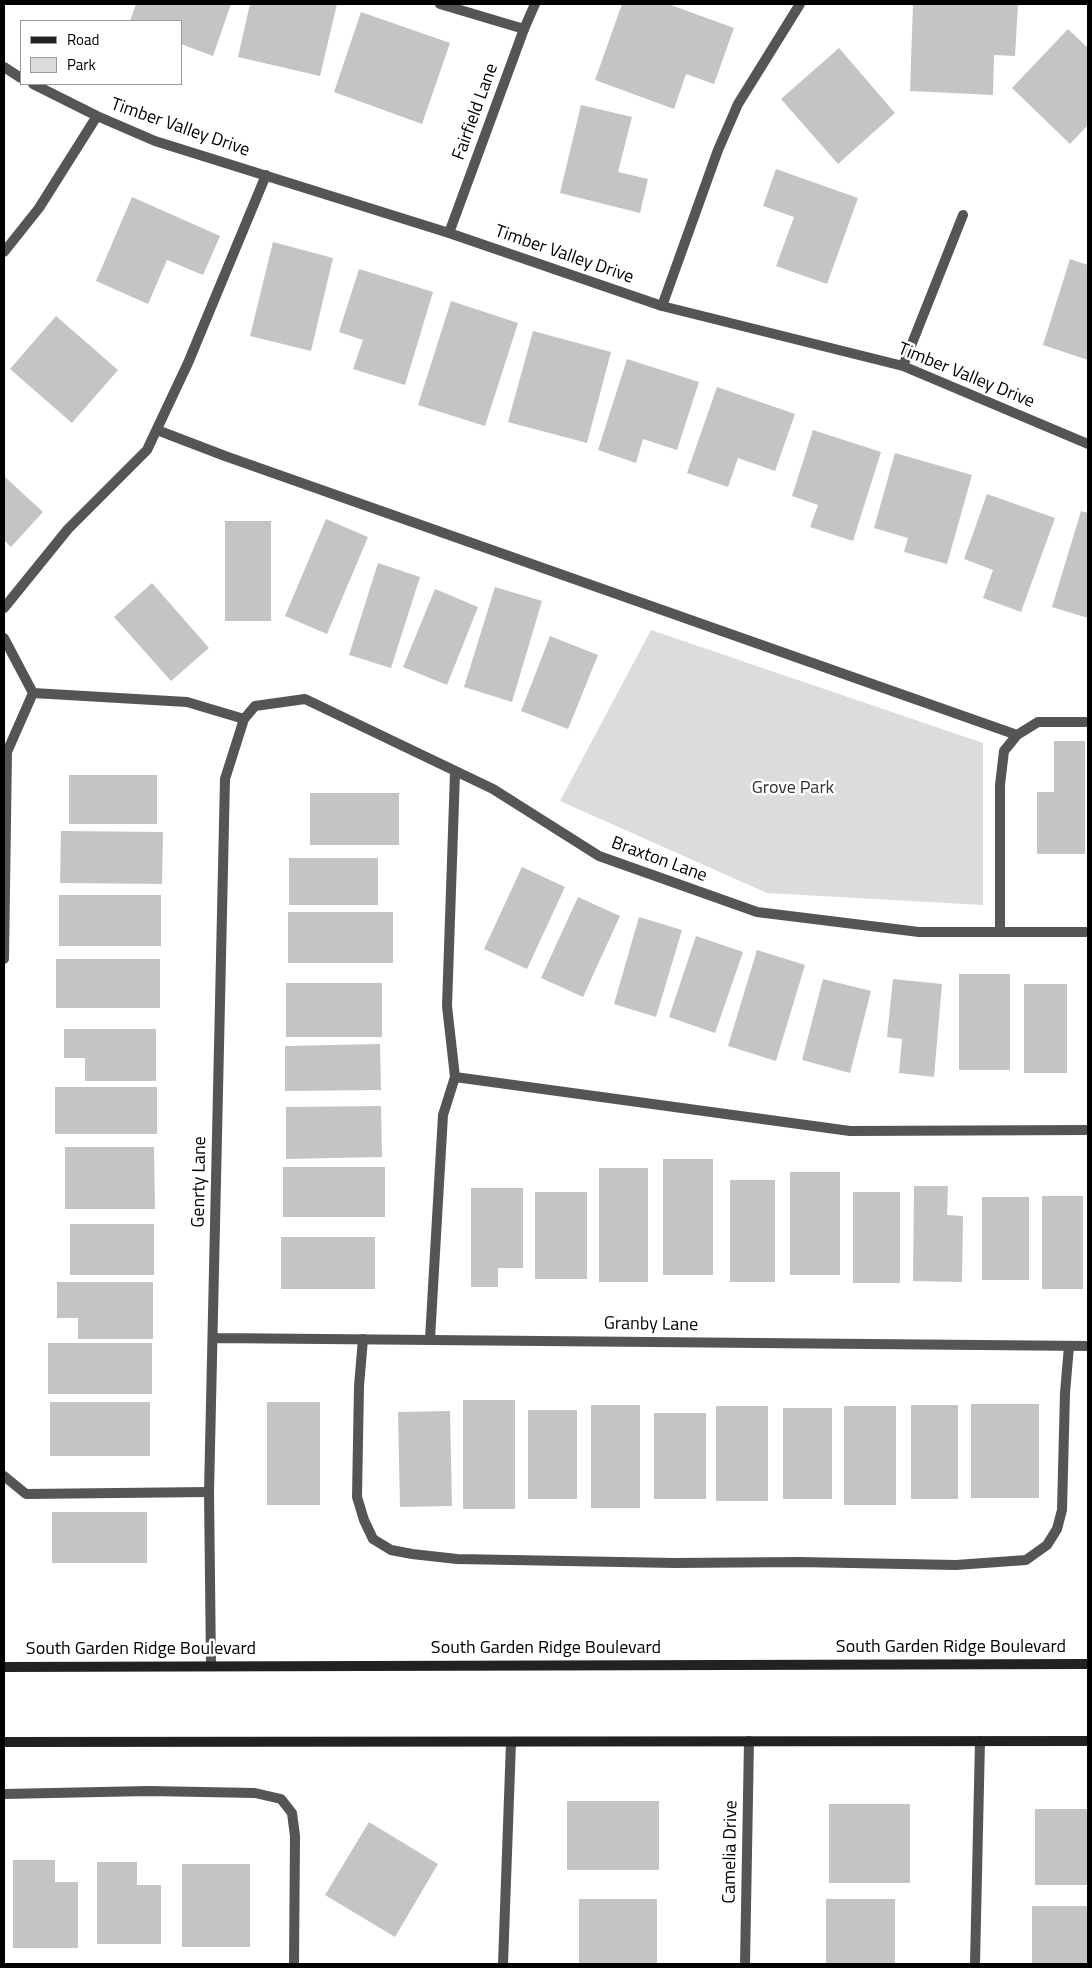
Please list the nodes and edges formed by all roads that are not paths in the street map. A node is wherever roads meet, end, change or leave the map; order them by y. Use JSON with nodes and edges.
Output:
{"nodes":[{"id":1,"x":440,"y":4,"type":"edge"},
{"id":2,"x":535,"y":4,"type":"edge"},
{"id":3,"x":800,"y":4,"type":"edge"},
{"id":4,"x":524,"y":29,"type":"junction"},
{"id":5,"x":4,"y":67,"type":"edge"},
{"id":6,"x":20,"y":77,"type":"edge"},
{"id":7,"x":35,"y":85,"type":"edge"},
{"id":8,"x":97,"y":116,"type":"junction"},
{"id":9,"x":266,"y":175,"type":"junction"},
{"id":10,"x":963,"y":215,"type":"dead end"},
{"id":11,"x":449,"y":233,"type":"junction"},
{"id":12,"x":4,"y":252,"type":"edge"},
{"id":13,"x":662,"y":306,"type":"junction"},
{"id":14,"x":903,"y":366,"type":"junction"},
{"id":15,"x":157,"y":430,"type":"junction"},
{"id":16,"x":1088,"y":444,"type":"edge"},
{"id":17,"x":4,"y":608,"type":"edge"},
{"id":18,"x":4,"y":638,"type":"edge"},
{"id":19,"x":33,"y":693,"type":"junction"},
{"id":20,"x":255,"y":706,"type":"joint"},
{"id":21,"x":244,"y":719,"type":"junction"},
{"id":22,"x":1088,"y":722,"type":"edge"},
{"id":23,"x":1017,"y":735,"type":"junction"},
{"id":24,"x":455,"y":773,"type":"junction"},
{"id":25,"x":1000,"y":932,"type":"junction"},
{"id":26,"x":1088,"y":932,"type":"edge"},
{"id":27,"x":4,"y":960,"type":"edge"},
{"id":28,"x":455,"y":1077,"type":"junction"},
{"id":29,"x":1088,"y":1130,"type":"edge"},
{"id":30,"x":213,"y":1338,"type":"junction"},
{"id":31,"x":363,"y":1339,"type":"junction"},
{"id":32,"x":430,"y":1339,"type":"junction"},
{"id":33,"x":1069,"y":1346,"type":"junction"},
{"id":34,"x":1088,"y":1346,"type":"edge"},
{"id":35,"x":4,"y":1476,"type":"edge"},
{"id":36,"x":209,"y":1492,"type":"junction"},
{"id":37,"x":1088,"y":1664,"type":"edge"},
{"id":38,"x":212,"y":1666,"type":"junction"},
{"id":39,"x":4,"y":1667,"type":"edge"},
{"id":40,"x":749,"y":1741,"type":"junction"},
{"id":41,"x":980,"y":1741,"type":"junction"},
{"id":42,"x":1088,"y":1741,"type":"edge"},
{"id":43,"x":4,"y":1742,"type":"edge"},
{"id":44,"x":511,"y":1742,"type":"junction"},
{"id":45,"x":4,"y":1794,"type":"edge"},
{"id":46,"x":294,"y":1964,"type":"edge"},
{"id":47,"x":503,"y":1964,"type":"edge"},
{"id":48,"x":745,"y":1964,"type":"edge"},
{"id":49,"x":975,"y":1964,"type":"edge"}],
"edges":[{"from":1,"to":4,"type":"street"},
{"from":2,"to":4,"type":"street","name":"Fairfield Lane"},
{"from":3,"to":13,"type":"street"},
{"from":4,"to":11,"type":"street","name":"Fairfield Lane"},
{"from":5,"to":6,"type":"street"},
{"from":7,"to":8,"type":"street","name":"Timber Valley Drive"},
{"from":8,"to":9,"type":"street","name":"Timber Valley Drive"},
{"from":8,"to":12,"type":"street"},
{"from":9,"to":11,"type":"street","name":"Timber Valley Drive"},
{"from":9,"to":15,"type":"street"},
{"from":10,"to":14,"type":"street"},
{"from":11,"to":13,"type":"street","name":"Timber Valley Drive"},
{"from":13,"to":14,"type":"street","name":"Timber Valley Drive"},
{"from":14,"to":16,"type":"street","name":"Timber Valley Drive"},
{"from":15,"to":17,"type":"street"},
{"from":15,"to":23,"type":"street"},
{"from":18,"to":19,"type":"street"},
{"from":19,"to":21,"type":"street"},
{"from":19,"to":27,"type":"street"},
{"from":20,"to":21,"type":"street","name":"Genrty Lane"},
{"from":20,"to":24,"type":"street","name":"Braxton Lane"},
{"from":21,"to":30,"type":"street","name":"Genrty Lane"},
{"from":22,"to":23,"type":"street"},
{"from":23,"to":25,"type":"street"},
{"from":24,"to":25,"type":"street","name":"Braxton Lane"},
{"from":24,"to":28,"type":"street"},
{"from":25,"to":26,"type":"street","name":"Braxton Lane"},
{"from":28,"to":29,"type":"street"},
{"from":28,"to":32,"type":"street"},
{"from":30,"to":31,"type":"street","name":"Granby Lane"},
{"from":30,"to":36,"type":"street","name":"Genrty Lane"},
{"from":31,"to":32,"type":"street","name":"Granby Lane"},
{"from":31,"to":33,"type":"street"},
{"from":32,"to":33,"type":"street","name":"Granby Lane"},
{"from":33,"to":34,"type":"street","name":"Granby Lane"},
{"from":35,"to":36,"type":"street"},
{"from":36,"to":38,"type":"street","name":"Genrty Lane"},
{"from":37,"to":38,"type":"main road","name":"South Garden Ridge Boulevard"},
{"from":38,"to":39,"type":"main road","name":"South Garden Ridge Boulevard"},
{"from":40,"to":41,"type":"main road"},
{"from":40,"to":44,"type":"main road"},
{"from":40,"to":48,"type":"street","name":"Camelia Drive"},
{"from":41,"to":42,"type":"main road"},
{"from":41,"to":49,"type":"street"},
{"from":43,"to":44,"type":"main road"},
{"from":44,"to":47,"type":"street"},
{"from":45,"to":46,"type":"street"}]}
